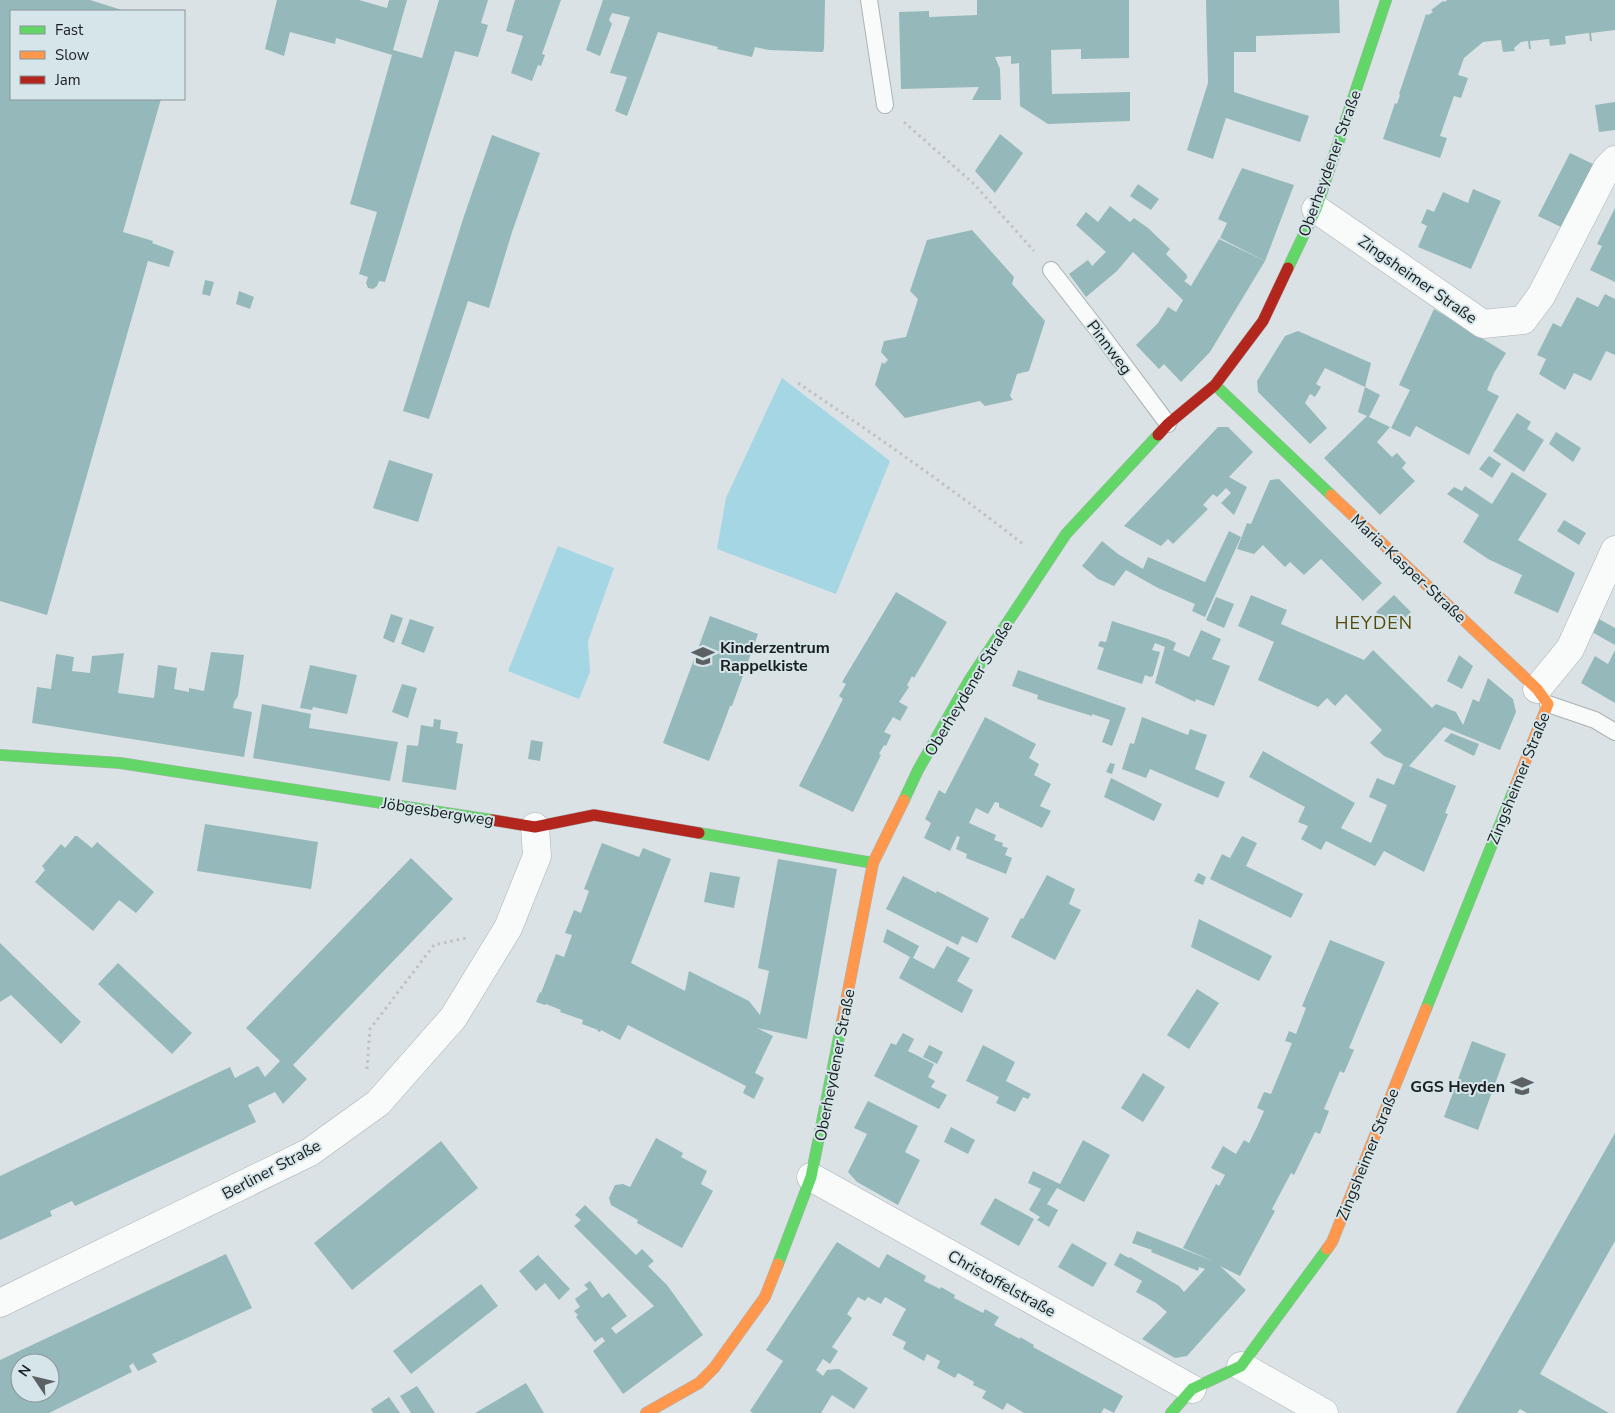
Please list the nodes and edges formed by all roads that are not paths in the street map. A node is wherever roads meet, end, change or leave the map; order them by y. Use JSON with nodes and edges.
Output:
{"nodes":[{"id":1,"x":869,"y":0,"type":"edge"},
{"id":2,"x":1386,"y":0,"type":"edge"},
{"id":3,"x":885,"y":105,"type":"road end"},
{"id":4,"x":1615,"y":160,"type":"edge"},
{"id":5,"x":1316,"y":209,"type":"junction"},
{"id":6,"x":1051,"y":270,"type":"road end"},
{"id":7,"x":1215,"y":385,"type":"junction"},
{"id":8,"x":1168,"y":424,"type":"junction"},
{"id":9,"x":1615,"y":550,"type":"edge"},
{"id":10,"x":1542,"y":696,"type":"junction"},
{"id":11,"x":1615,"y":732,"type":"edge"},
{"id":12,"x":0,"y":755,"type":"edge"},
{"id":13,"x":535,"y":826,"type":"junction"},
{"id":14,"x":874,"y":863,"type":"junction"},
{"id":15,"x":811,"y":1178,"type":"junction"},
{"id":16,"x":0,"y":1303,"type":"edge"},
{"id":17,"x":1242,"y":1366,"type":"junction"},
{"id":18,"x":1192,"y":1389,"type":"junction"},
{"id":19,"x":646,"y":1413,"type":"edge"},
{"id":20,"x":1171,"y":1413,"type":"edge"},
{"id":21,"x":1324,"y":1413,"type":"edge"}],
"edges":[{"from":1,"to":3,"type":"lane"},
{"from":2,"to":5,"type":"street","name":"Oberheydener Straße"},
{"from":4,"to":5,"type":"street","name":"Zingsheimer Straße"},
{"from":5,"to":7,"type":"street","name":"Oberheydener Straße"},
{"from":6,"to":8,"type":"lane","name":"Pinnweg"},
{"from":7,"to":8,"type":"street","name":"Oberheydener Straße"},
{"from":7,"to":10,"type":"street","name":"Maria-Kasper-Straße"},
{"from":8,"to":14,"type":"street","name":"Oberheydener Straße"},
{"from":9,"to":10,"type":"street","name":"Zingsheimer Straße"},
{"from":10,"to":11,"type":"lane","name":"Maria-Kasper-Straße"},
{"from":10,"to":17,"type":"street","name":"Zingsheimer Straße"},
{"from":12,"to":13,"type":"street","name":"Jöbgesbergweg"},
{"from":13,"to":14,"type":"street","name":"Jöbgesbergweg"},
{"from":13,"to":16,"type":"street","name":"Berliner Straße"},
{"from":14,"to":15,"type":"street","name":"Oberheydener Straße"},
{"from":15,"to":18,"type":"street","name":"Christoffelstraße"},
{"from":15,"to":19,"type":"street","name":"Oberheydener Straße"},
{"from":17,"to":18,"type":"street","name":"Zingsheimer Straße"},
{"from":17,"to":21,"type":"street"},
{"from":18,"to":20,"type":"street","name":"Zingsheimer Straße"}]}
